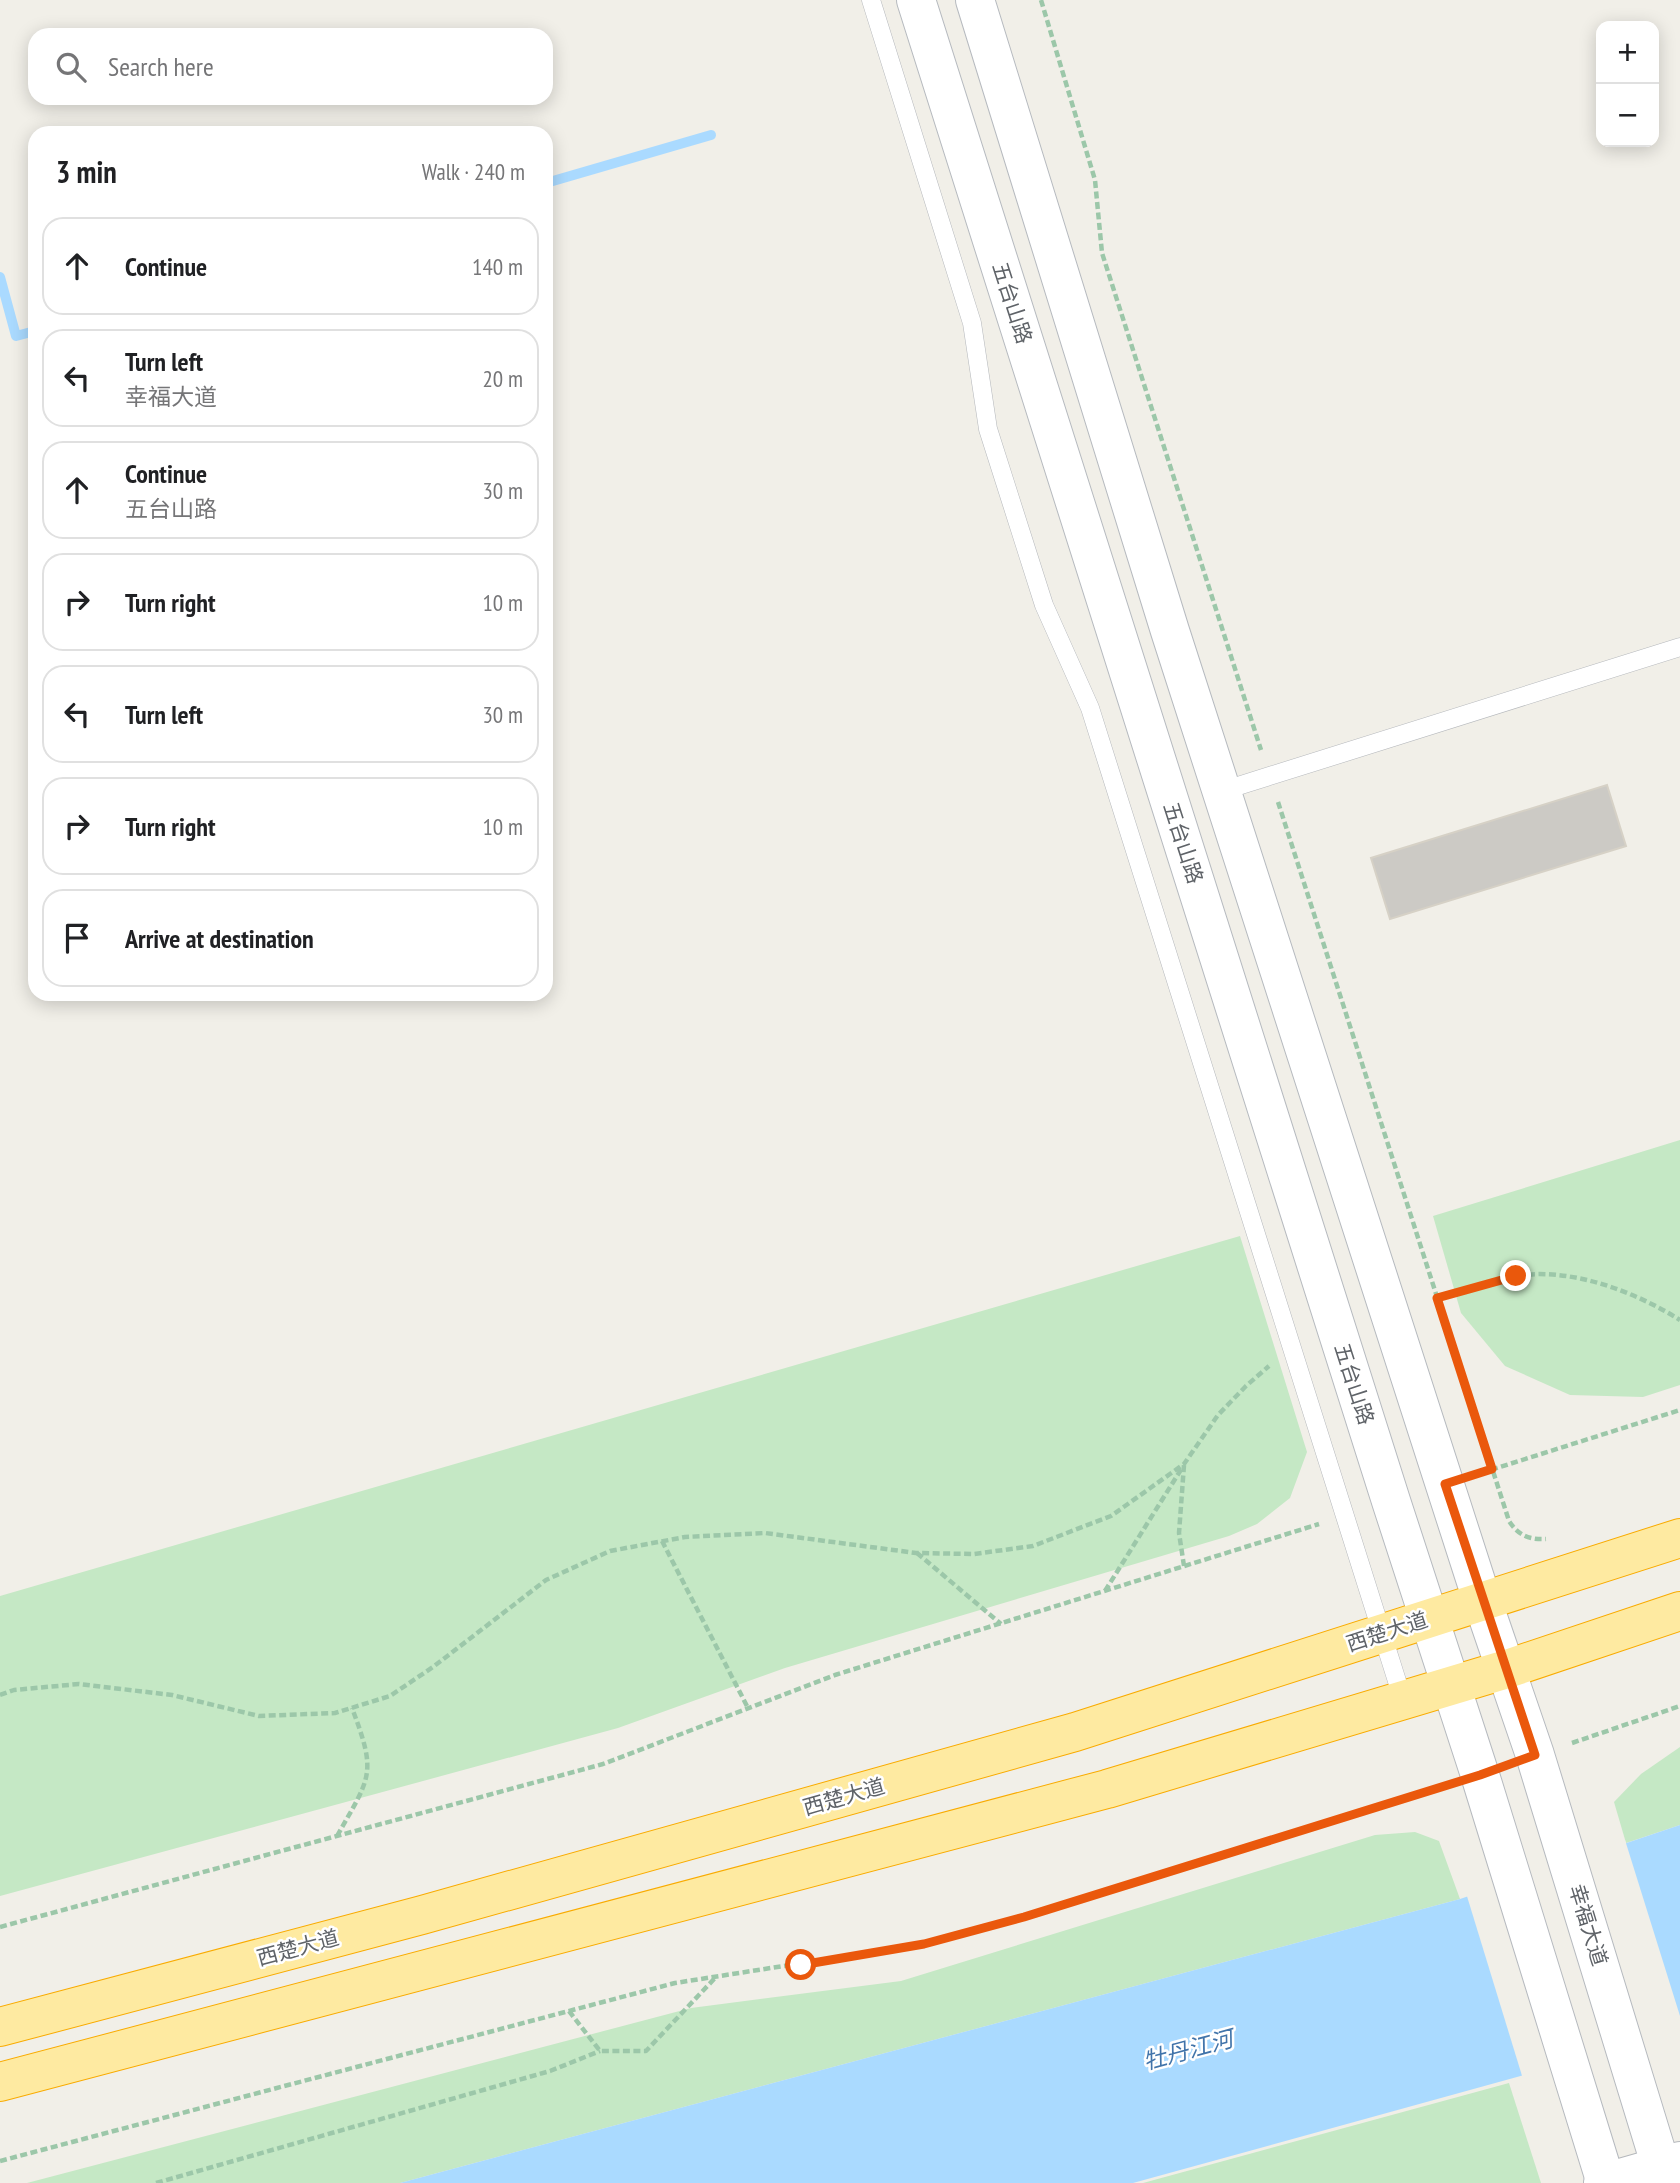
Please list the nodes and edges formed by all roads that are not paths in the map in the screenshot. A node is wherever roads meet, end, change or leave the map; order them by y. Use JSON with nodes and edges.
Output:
{"nodes":[{"id":1,"x":872,"y":0,"type":"edge"},
{"id":2,"x":916,"y":0,"type":"edge"},
{"id":3,"x":975,"y":0,"type":"edge"},
{"id":4,"x":1680,"y":647,"type":"edge"},
{"id":5,"x":1222,"y":791,"type":"junction"},
{"id":6,"x":1680,"y":1538,"type":"edge"},
{"id":7,"x":1482,"y":1600,"type":"junction"},
{"id":8,"x":1680,"y":1611,"type":"edge"},
{"id":9,"x":1428,"y":1619,"type":"junction"},
{"id":10,"x":1383,"y":1633,"type":"junction"},
{"id":11,"x":1507,"y":1669,"type":"junction"},
{"id":12,"x":1452,"y":1685,"type":"junction"},
{"id":13,"x":1404,"y":1700,"type":"junction"},
{"id":14,"x":0,"y":2027,"type":"edge"},
{"id":15,"x":0,"y":2082,"type":"edge"},
{"id":16,"x":1669,"y":2170,"type":"edge"},
{"id":17,"x":1605,"y":2183,"type":"edge"}],
"edges":[{"from":1,"to":10,"type":"lane"},
{"from":2,"to":9,"type":"main road","name":"五台山路"},
{"from":3,"to":5,"type":"main road"},
{"from":4,"to":5,"type":"lane"},
{"from":5,"to":7,"type":"main road"},
{"from":6,"to":7,"type":"highway","name":"西楚大道"},
{"from":7,"to":9,"type":"highway","name":"西楚大道"},
{"from":7,"to":11,"type":"main road"},
{"from":8,"to":11,"type":"highway"},
{"from":9,"to":10,"type":"highway","name":"西楚大道"},
{"from":9,"to":12,"type":"main road","name":"五台山路"},
{"from":10,"to":13,"type":"lane"},
{"from":10,"to":14,"type":"highway","name":"西楚大道"},
{"from":11,"to":12,"type":"highway"},
{"from":11,"to":16,"type":"main road","name":"幸福大道"},
{"from":12,"to":13,"type":"highway"},
{"from":12,"to":17,"type":"main road"},
{"from":13,"to":15,"type":"highway"},
{"from":16,"to":17,"type":"main road"}]}
